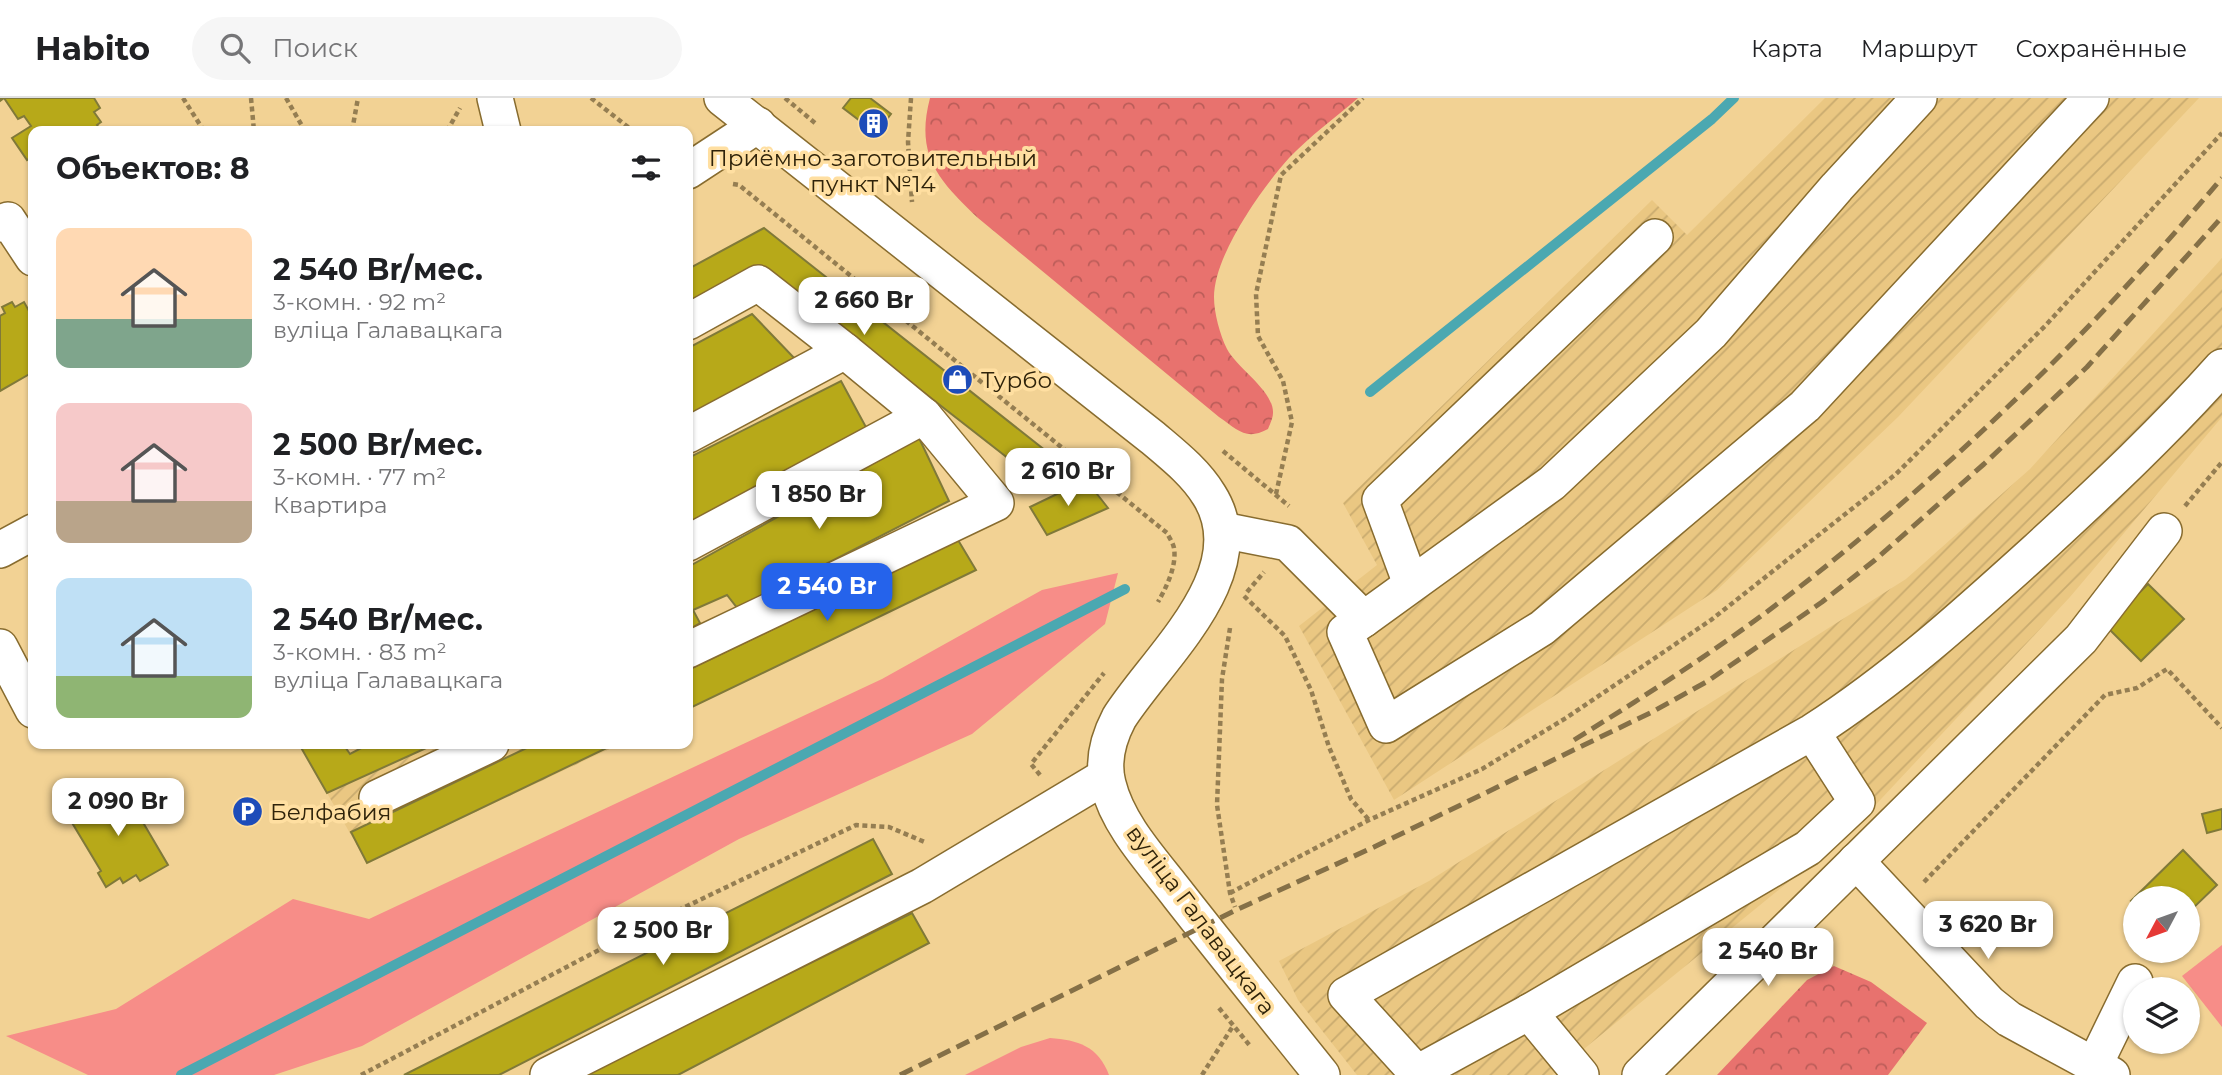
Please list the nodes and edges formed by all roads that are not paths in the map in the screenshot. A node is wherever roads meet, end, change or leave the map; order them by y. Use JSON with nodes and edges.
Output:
{"nodes":[{"id":1,"x":495,"y":98,"type":"edge"},
{"id":2,"x":722,"y":98,"type":"edge"},
{"id":3,"x":1919,"y":98,"type":"edge"},
{"id":4,"x":2091,"y":98,"type":"edge"},
{"id":5,"x":758,"y":125,"type":"junction"},
{"id":6,"x":502,"y":126,"type":"edge"},
{"id":7,"x":693,"y":168,"type":"edge"},
{"id":8,"x":3,"y":217,"type":"edge"},
{"id":9,"x":1655,"y":237,"type":"dead end"},
{"id":10,"x":28,"y":251,"type":"edge"},
{"id":11,"x":693,"y":319,"type":"edge"},
{"id":12,"x":845,"y":351,"type":"junction"},
{"id":13,"x":2222,"y":367,"type":"edge"},
{"id":14,"x":924,"y":416,"type":"junction"},
{"id":15,"x":693,"y":432,"type":"edge"},
{"id":16,"x":1222,"y":530,"type":"junction"},
{"id":17,"x":2164,"y":531,"type":"road end"},
{"id":18,"x":28,"y":535,"type":"edge"},
{"id":19,"x":693,"y":540,"type":"edge"},
{"id":20,"x":0,"y":550,"type":"edge"},
{"id":21,"x":1411,"y":584,"type":"junction"},
{"id":22,"x":1364,"y":619,"type":"junction"},
{"id":23,"x":0,"y":647,"type":"edge"},
{"id":24,"x":693,"y":648,"type":"edge"},
{"id":25,"x":28,"y":700,"type":"edge"},
{"id":26,"x":1812,"y":732,"type":"junction"},
{"id":27,"x":480,"y":749,"type":"edge"},
{"id":28,"x":1106,"y":776,"type":"junction"},
{"id":29,"x":377,"y":798,"type":"dead end"},
{"id":30,"x":1856,"y":861,"type":"junction"},
{"id":31,"x":1529,"y":1012,"type":"junction"},
{"id":32,"x":2123,"y":1015,"type":"edge"},
{"id":33,"x":2103,"y":1070,"type":"edge"},
{"id":34,"x":548,"y":1075,"type":"edge"},
{"id":35,"x":1322,"y":1075,"type":"edge"},
{"id":36,"x":1581,"y":1075,"type":"edge"},
{"id":37,"x":1640,"y":1075,"type":"edge"}],
"edges":[{"from":1,"to":6,"type":"street"},
{"from":2,"to":5,"type":"street","name":"вуліца Галавацкага"},
{"from":3,"to":21,"type":"street"},
{"from":4,"to":22,"type":"street"},
{"from":5,"to":7,"type":"street"},
{"from":5,"to":16,"type":"street","name":"вуліца Галавацкага"},
{"from":8,"to":10,"type":"street"},
{"from":9,"to":21,"type":"street"},
{"from":11,"to":12,"type":"street"},
{"from":12,"to":14,"type":"street"},
{"from":12,"to":15,"type":"street"},
{"from":13,"to":26,"type":"street"},
{"from":14,"to":19,"type":"street"},
{"from":14,"to":24,"type":"street"},
{"from":16,"to":22,"type":"street"},
{"from":16,"to":28,"type":"street","name":"вуліца Галавацкага"},
{"from":17,"to":30,"type":"street"},
{"from":18,"to":20,"type":"street"},
{"from":21,"to":22,"type":"street"},
{"from":23,"to":25,"type":"street"},
{"from":26,"to":31,"type":"street"},
{"from":26,"to":31,"type":"street"},
{"from":27,"to":29,"type":"street"},
{"from":28,"to":34,"type":"street"},
{"from":28,"to":35,"type":"street","name":"вуліца Галавацкага"},
{"from":30,"to":33,"type":"street"},
{"from":30,"to":37,"type":"street"},
{"from":31,"to":36,"type":"street"},
{"from":32,"to":33,"type":"street"}]}
